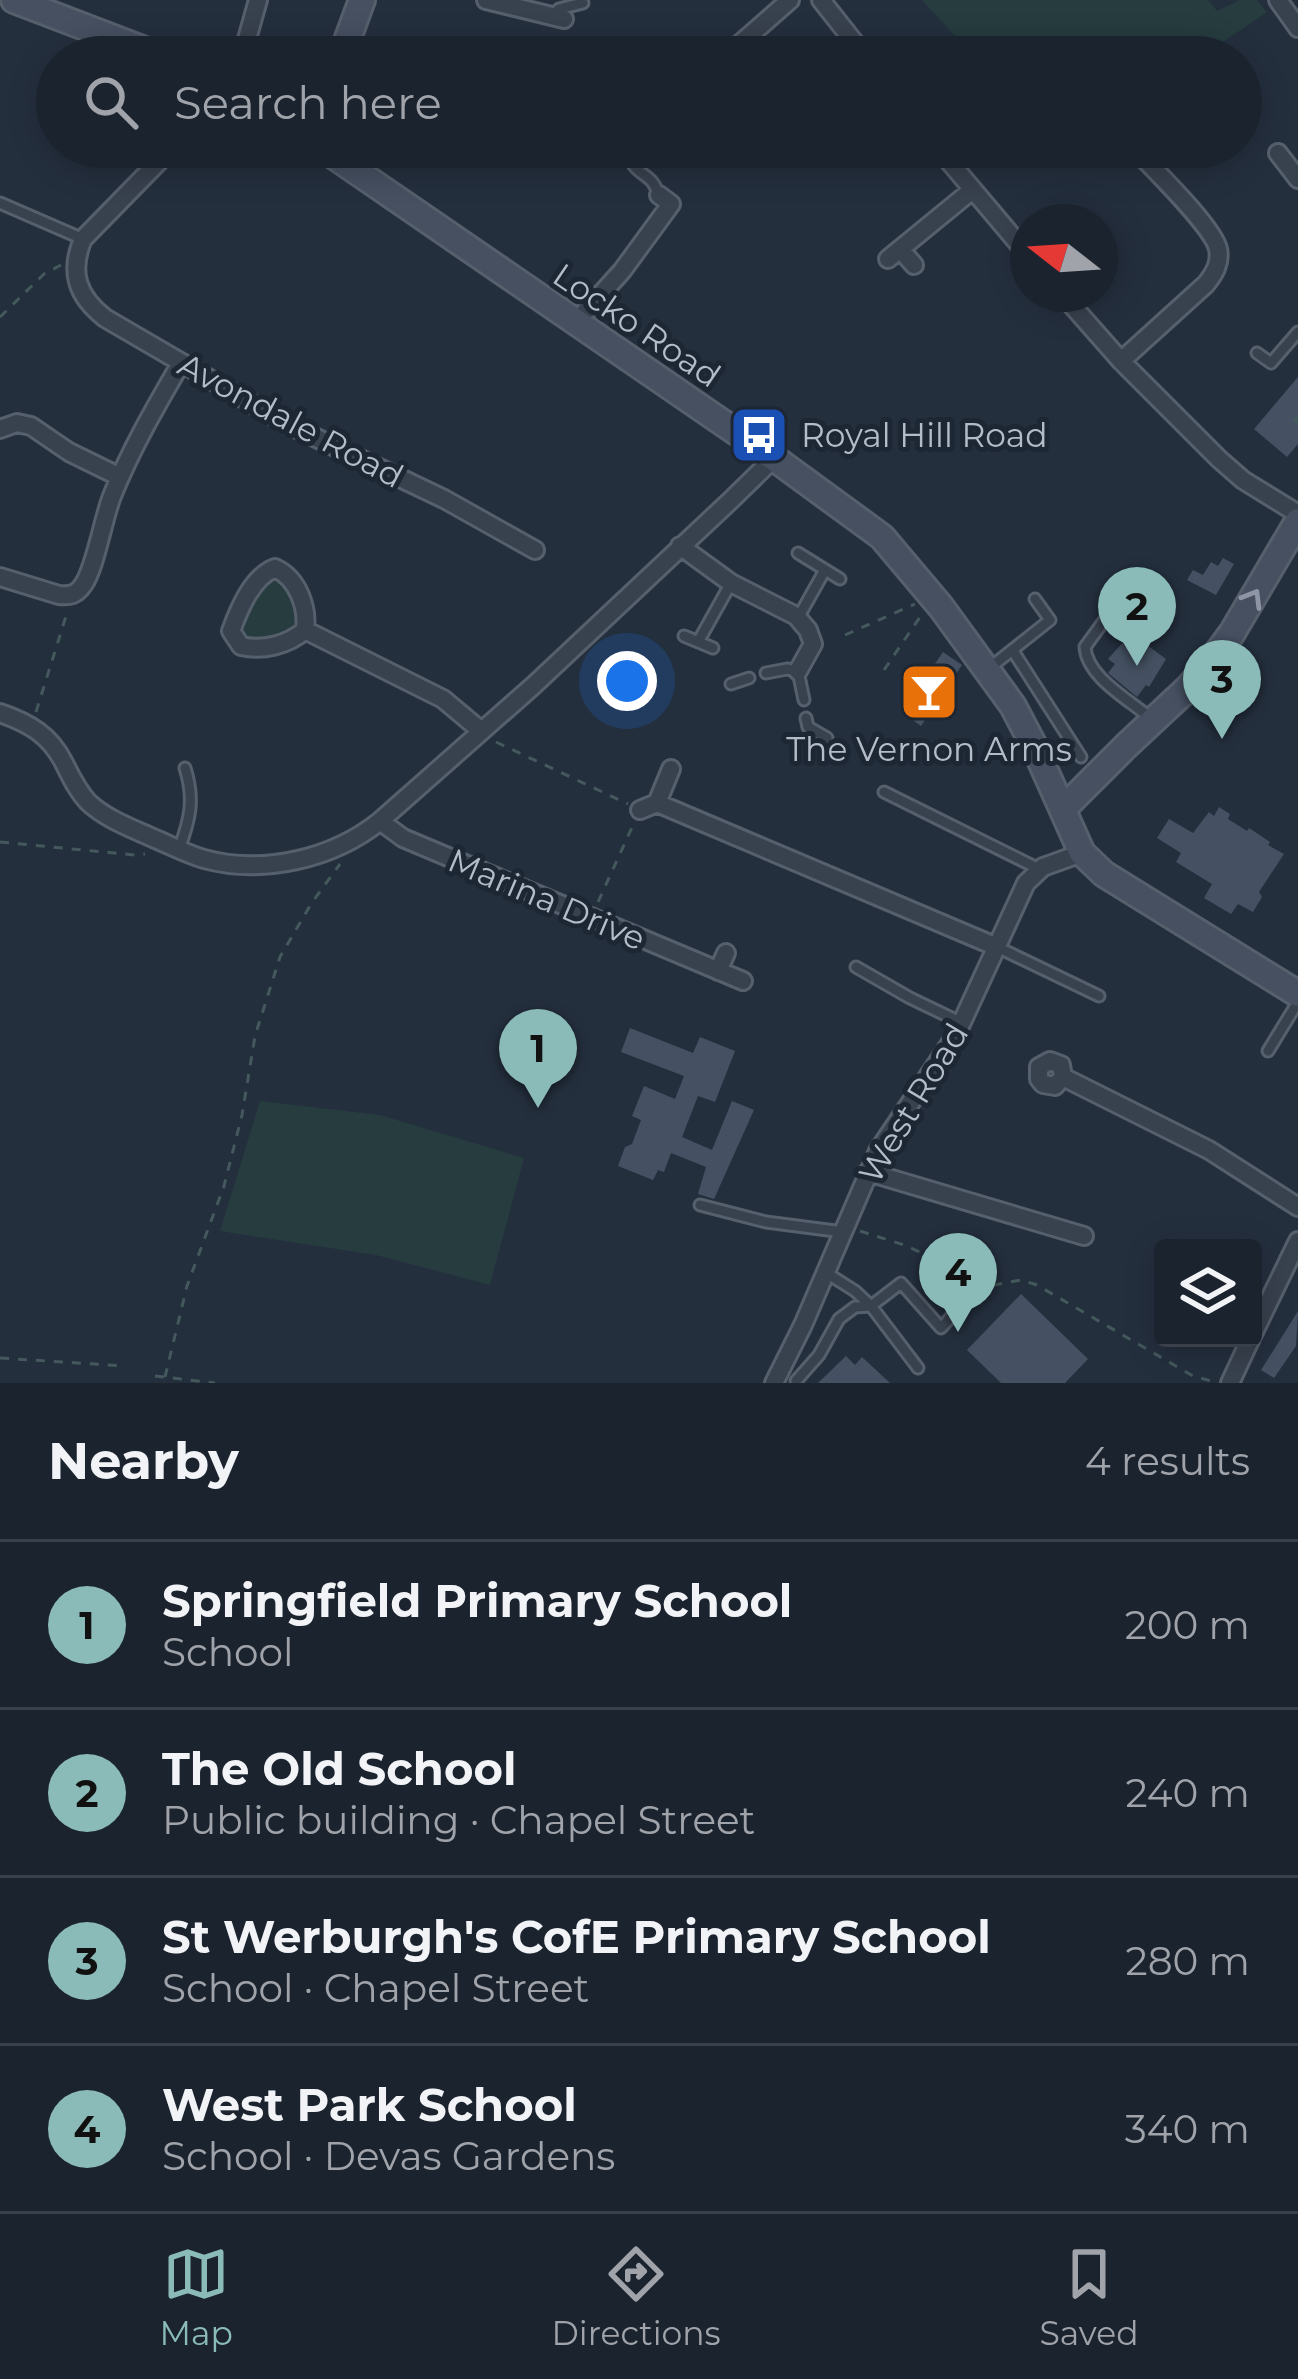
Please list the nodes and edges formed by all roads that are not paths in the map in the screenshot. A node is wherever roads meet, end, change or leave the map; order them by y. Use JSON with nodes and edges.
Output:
{"nodes":[{"id":1,"x":14,"y":0,"type":"edge"},
{"id":2,"x":258,"y":0,"type":"edge"},
{"id":3,"x":362,"y":0,"type":"edge"},
{"id":4,"x":486,"y":0,"type":"edge"},
{"id":5,"x":790,"y":0,"type":"edge"},
{"id":6,"x":821,"y":0,"type":"edge"},
{"id":7,"x":1278,"y":0,"type":"edge"},
{"id":8,"x":583,"y":3,"type":"dead end"},
{"id":9,"x":558,"y":18,"type":"joint"},
{"id":10,"x":1298,"y":28,"type":"edge"},
{"id":11,"x":108,"y":36,"type":"edge"},
{"id":12,"x":248,"y":36,"type":"edge"},
{"id":13,"x":348,"y":36,"type":"edge"},
{"id":14,"x":751,"y":36,"type":"edge"},
{"id":15,"x":849,"y":36,"type":"edge"},
{"id":16,"x":152,"y":168,"type":"edge"},
{"id":17,"x":350,"y":168,"type":"edge"},
{"id":18,"x":634,"y":168,"type":"edge"},
{"id":19,"x":954,"y":168,"type":"edge"},
{"id":20,"x":1152,"y":168,"type":"edge"},
{"id":21,"x":971,"y":190,"type":"junction"},
{"id":22,"x":658,"y":196,"type":"joint"},
{"id":23,"x":0,"y":203,"type":"edge"},
{"id":24,"x":1010,"y":234,"type":"edge"},
{"id":25,"x":83,"y":239,"type":"junction"},
{"id":26,"x":914,"y":265,"type":"dead end"},
{"id":27,"x":1078,"y":312,"type":"edge"},
{"id":28,"x":575,"y":323,"type":"junction"},
{"id":29,"x":1298,"y":332,"type":"edge"},
{"id":30,"x":1257,"y":353,"type":"dead end"},
{"id":31,"x":1121,"y":361,"type":"junction"},
{"id":32,"x":181,"y":363,"type":"junction"},
{"id":33,"x":0,"y":429,"type":"edge"},
{"id":34,"x":773,"y":458,"type":"junction"},
{"id":35,"x":120,"y":477,"type":"junction"},
{"id":36,"x":1295,"y":531,"type":"edge"},
{"id":37,"x":680,"y":546,"type":"junction"},
{"id":38,"x":535,"y":550,"type":"dead end"},
{"id":39,"x":798,"y":554,"type":"dead end"},
{"id":40,"x":824,"y":570,"type":"junction"},
{"id":41,"x":0,"y":577,"type":"edge"},
{"id":42,"x":840,"y":579,"type":"dead end"},
{"id":43,"x":1132,"y":581,"type":"dead end"},
{"id":44,"x":730,"y":583,"type":"junction"},
{"id":45,"x":1035,"y":599,"type":"dead end"},
{"id":46,"x":798,"y":618,"type":"junction"},
{"id":47,"x":304,"y":630,"type":"junction"},
{"id":48,"x":684,"y":636,"type":"dead end"},
{"id":49,"x":840,"y":640,"type":"road end"},
{"id":50,"x":698,"y":642,"type":"junction"},
{"id":51,"x":813,"y":644,"type":"junction"},
{"id":52,"x":713,"y":648,"type":"dead end"},
{"id":53,"x":1013,"y":651,"type":"junction"},
{"id":54,"x":987,"y":670,"type":"junction"},
{"id":55,"x":798,"y":671,"type":"junction"},
{"id":56,"x":766,"y":673,"type":"dead end"},
{"id":57,"x":748,"y":678,"type":"dead end"},
{"id":58,"x":731,"y":684,"type":"dead end"},
{"id":59,"x":804,"y":700,"type":"dead end"},
{"id":60,"x":0,"y":713,"type":"edge"},
{"id":61,"x":806,"y":718,"type":"dead end"},
{"id":62,"x":1154,"y":720,"type":"junction"},
{"id":63,"x":480,"y":730,"type":"junction"},
{"id":64,"x":827,"y":738,"type":"dead end"},
{"id":65,"x":1081,"y":757,"type":"dead end"},
{"id":66,"x":185,"y":768,"type":"dead end"},
{"id":67,"x":670,"y":769,"type":"dead end"},
{"id":68,"x":884,"y":793,"type":"dead end"},
{"id":69,"x":1063,"y":809,"type":"junction"},
{"id":70,"x":380,"y":821,"type":"junction"},
{"id":71,"x":179,"y":849,"type":"junction"},
{"id":72,"x":1082,"y":853,"type":"junction"},
{"id":73,"x":1040,"y":869,"type":"junction"},
{"id":74,"x":997,"y":947,"type":"junction"},
{"id":75,"x":726,"y":952,"type":"dead end"},
{"id":76,"x":856,"y":967,"type":"dead end"},
{"id":77,"x":718,"y":971,"type":"junction"},
{"id":78,"x":742,"y":981,"type":"dead end"},
{"id":79,"x":1099,"y":995,"type":"dead end"},
{"id":80,"x":1298,"y":998,"type":"edge"},
{"id":81,"x":962,"y":1023,"type":"junction"},
{"id":82,"x":1268,"y":1051,"type":"dead end"},
{"id":83,"x":1063,"y":1077,"type":"dead end"},
{"id":84,"x":868,"y":1172,"type":"junction"},
{"id":85,"x":700,"y":1205,"type":"dead end"},
{"id":86,"x":1298,"y":1207,"type":"edge"},
{"id":87,"x":844,"y":1229,"type":"junction"},
{"id":88,"x":1062,"y":1230,"type":"junction"},
{"id":89,"x":1084,"y":1237,"type":"dead end"},
{"id":90,"x":1298,"y":1241,"type":"edge"},
{"id":91,"x":1056,"y":1252,"type":"dead end"},
{"id":92,"x":825,"y":1272,"type":"junction"},
{"id":93,"x":970,"y":1296,"type":"dead end"},
{"id":94,"x":871,"y":1306,"type":"junction"},
{"id":95,"x":1262,"y":1315,"type":"edge"},
{"id":96,"x":1247,"y":1347,"type":"edge"},
{"id":97,"x":918,"y":1368,"type":"dead end"},
{"id":98,"x":796,"y":1382,"type":"edge"},
{"id":99,"x":774,"y":1383,"type":"edge"},
{"id":100,"x":1230,"y":1383,"type":"edge"}],
"edges":[{"from":1,"to":11,"type":"street"},
{"from":2,"to":12,"type":"street"},
{"from":3,"to":13,"type":"street"},
{"from":4,"to":9,"type":"street"},
{"from":5,"to":14,"type":"street"},
{"from":6,"to":15,"type":"street"},
{"from":7,"to":10,"type":"street"},
{"from":8,"to":9,"type":"lane"},
{"from":16,"to":25,"type":"street"},
{"from":17,"to":28,"type":"street","name":"Locko Road"},
{"from":18,"to":22,"type":"lane"},
{"from":19,"to":21,"type":"street"},
{"from":20,"to":31,"type":"street"},
{"from":21,"to":24,"type":"street"},
{"from":21,"to":26,"type":"street"},
{"from":22,"to":28,"type":"street"},
{"from":23,"to":25,"type":"lane"},
{"from":25,"to":32,"type":"street","name":"Avondale Road"},
{"from":27,"to":31,"type":"street"},
{"from":28,"to":34,"type":"street","name":"Locko Road"},
{"from":29,"to":30,"type":"lane"},
{"from":31,"to":36,"type":"street"},
{"from":32,"to":35,"type":"street"},
{"from":32,"to":38,"type":"street","name":"Avondale Road"},
{"from":33,"to":35,"type":"street"},
{"from":34,"to":37,"type":"street"},
{"from":34,"to":54,"type":"street","name":"Locko Road"},
{"from":35,"to":41,"type":"street"},
{"from":62,"to":36,"type":"street","one_way":true},
{"from":37,"to":44,"type":"street"},
{"from":37,"to":63,"type":"street"},
{"from":39,"to":40,"type":"lane"},
{"from":40,"to":42,"type":"lane"},
{"from":40,"to":46,"type":"lane"},
{"from":43,"to":62,"type":"lane"},
{"from":44,"to":46,"type":"street"},
{"from":44,"to":50,"type":"lane"},
{"from":45,"to":53,"type":"lane"},
{"from":46,"to":51,"type":"street"},
{"from":47,"to":47,"type":"street"},
{"from":47,"to":63,"type":"street"},
{"from":48,"to":50,"type":"lane"},
{"from":49,"to":51,"type":"street"},
{"from":50,"to":52,"type":"lane"},
{"from":51,"to":55,"type":"street"},
{"from":53,"to":54,"type":"lane"},
{"from":53,"to":65,"type":"lane"},
{"from":54,"to":69,"type":"street","name":"Locko Road"},
{"from":55,"to":56,"type":"lane"},
{"from":55,"to":59,"type":"lane"},
{"from":57,"to":58,"type":"lane"},
{"from":60,"to":71,"type":"street"},
{"from":61,"to":64,"type":"lane"},
{"from":62,"to":69,"type":"street"},
{"from":63,"to":70,"type":"street"},
{"from":66,"to":71,"type":"lane"},
{"from":67,"to":74,"type":"street"},
{"from":68,"to":73,"type":"lane"},
{"from":69,"to":72,"type":"street","name":"Locko Road"},
{"from":70,"to":71,"type":"street"},
{"from":70,"to":77,"type":"street","name":"Marina Drive"},
{"from":72,"to":73,"type":"street"},
{"from":72,"to":80,"type":"street"},
{"from":73,"to":74,"type":"street","name":"West Road"},
{"from":74,"to":79,"type":"lane"},
{"from":74,"to":81,"type":"street","name":"West Road"},
{"from":75,"to":77,"type":"street"},
{"from":76,"to":81,"type":"lane"},
{"from":77,"to":78,"type":"street","name":"Marina Drive"},
{"from":80,"to":82,"type":"lane"},
{"from":81,"to":84,"type":"street","name":"West Road"},
{"from":83,"to":86,"type":"street"},
{"from":84,"to":87,"type":"street","name":"West Road"},
{"from":84,"to":88,"type":"street"},
{"from":85,"to":87,"type":"lane"},
{"from":87,"to":92,"type":"street","name":"West Road"},
{"from":88,"to":89,"type":"street"},
{"from":88,"to":91,"type":"street"},
{"from":90,"to":95,"type":"street"},
{"from":92,"to":94,"type":"lane"},
{"from":92,"to":99,"type":"street","name":"West Road"},
{"from":93,"to":94,"type":"lane"},
{"from":94,"to":97,"type":"lane"},
{"from":94,"to":98,"type":"lane"},
{"from":96,"to":100,"type":"street"}]}
